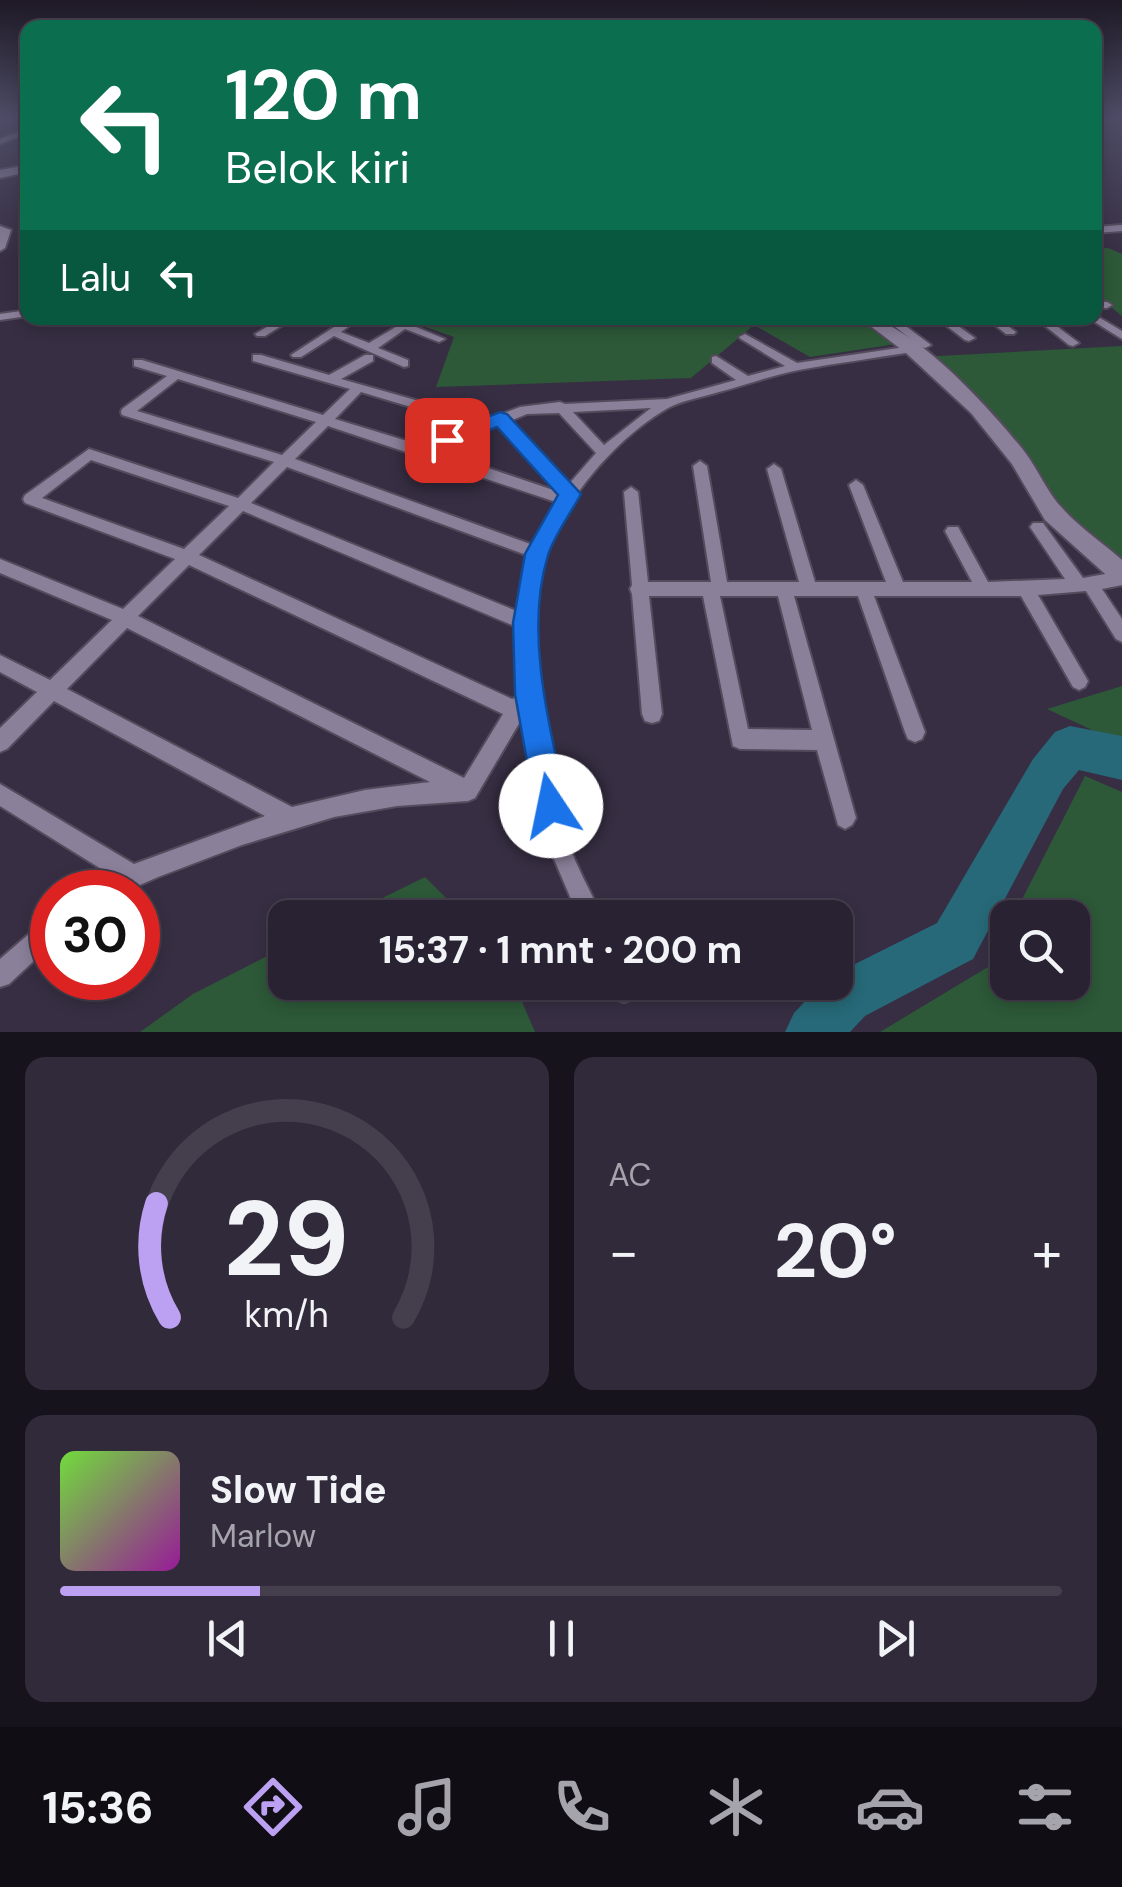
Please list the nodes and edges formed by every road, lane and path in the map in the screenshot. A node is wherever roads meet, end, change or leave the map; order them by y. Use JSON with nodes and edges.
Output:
{"nodes":[{"id":1,"x":1102,"y":226,"type":"edge"},
{"id":2,"x":1122,"y":228,"type":"edge"},
{"id":3,"x":0,"y":229,"type":"edge"},
{"id":4,"x":1109,"y":229,"type":"junction"},
{"id":5,"x":1102,"y":230,"type":"edge"},
{"id":6,"x":0,"y":248,"type":"edge"},
{"id":7,"x":277,"y":325,"type":"edge"},
{"id":8,"x":344,"y":325,"type":"edge"},
{"id":9,"x":880,"y":325,"type":"edge"},
{"id":10,"x":896,"y":325,"type":"edge"},
{"id":11,"x":951,"y":325,"type":"edge"},
{"id":12,"x":1000,"y":325,"type":"edge"},
{"id":13,"x":1049,"y":325,"type":"edge"},
{"id":14,"x":333,"y":332,"type":"junction"},
{"id":15,"x":1010,"y":332,"type":"dead end"},
{"id":16,"x":261,"y":334,"type":"dead end"},
{"id":17,"x":745,"y":337,"type":"dead end"},
{"id":18,"x":969,"y":338,"type":"dead end"},
{"id":19,"x":439,"y":339,"type":"dead end"},
{"id":20,"x":1073,"y":343,"type":"dead end"},
{"id":21,"x":918,"y":347,"type":"junction"},
{"id":22,"x":370,"y":353,"type":"junction"},
{"id":23,"x":297,"y":355,"type":"dead end"},
{"id":24,"x":257,"y":358,"type":"dead end"},
{"id":25,"x":716,"y":360,"type":"dead end"},
{"id":26,"x":138,"y":363,"type":"dead end"},
{"id":27,"x":404,"y":363,"type":"dead end"},
{"id":28,"x":795,"y":367,"type":"junction"},
{"id":29,"x":174,"y":376,"type":"junction"},
{"id":30,"x":330,"y":380,"type":"junction"},
{"id":31,"x":746,"y":380,"type":"junction"},
{"id":32,"x":358,"y":388,"type":"junction"},
{"id":33,"x":667,"y":403,"type":"junction"},
{"id":34,"x":421,"y":406,"type":"dead end"},
{"id":35,"x":560,"y":406,"type":"junction"},
{"id":36,"x":500,"y":418,"type":"junction"},
{"id":37,"x":323,"y":422,"type":"junction"},
{"id":38,"x":421,"y":450,"type":"junction"},
{"id":39,"x":604,"y":452,"type":"junction"},
{"id":40,"x":284,"y":460,"type":"junction"},
{"id":41,"x":700,"y":466,"type":"dead end"},
{"id":42,"x":774,"y":469,"type":"dead end"},
{"id":43,"x":856,"y":485,"type":"dead end"},
{"id":44,"x":631,"y":492,"type":"dead end"},
{"id":45,"x":569,"y":497,"type":"junction"},
{"id":46,"x":240,"y":504,"type":"junction"},
{"id":47,"x":1038,"y":527,"type":"dead end"},
{"id":48,"x":952,"y":531,"type":"dead end"},
{"id":49,"x":536,"y":554,"type":"junction"},
{"id":50,"x":187,"y":557,"type":"junction"},
{"id":51,"x":0,"y":566,"type":"edge"},
{"id":52,"x":1122,"y":576,"type":"edge"},
{"id":53,"x":1084,"y":584,"type":"junction"},
{"id":54,"x":784,"y":588,"type":"junction"},
{"id":55,"x":809,"y":588,"type":"junction"},
{"id":56,"x":863,"y":588,"type":"junction"},
{"id":57,"x":897,"y":588,"type":"junction"},
{"id":58,"x":983,"y":588,"type":"junction"},
{"id":59,"x":1026,"y":588,"type":"junction"},
{"id":60,"x":715,"y":589,"type":"junction"},
{"id":61,"x":638,"y":590,"type":"junction"},
{"id":62,"x":125,"y":618,"type":"junction"},
{"id":63,"x":526,"y":623,"type":"junction"},
{"id":64,"x":1122,"y":634,"type":"edge"},
{"id":65,"x":0,"y":663,"type":"edge"},
{"id":66,"x":1080,"y":681,"type":"dead end"},
{"id":67,"x":53,"y":689,"type":"junction"},
{"id":68,"x":529,"y":694,"type":"junction"},
{"id":69,"x":514,"y":710,"type":"junction"},
{"id":70,"x":652,"y":714,"type":"dead end"},
{"id":71,"x":915,"y":732,"type":"dead end"},
{"id":72,"x":824,"y":740,"type":"junction"},
{"id":73,"x":0,"y":742,"type":"edge"},
{"id":74,"x":468,"y":791,"type":"junction"},
{"id":75,"x":0,"y":794,"type":"edge"},
{"id":76,"x":288,"y":817,"type":"junction"},
{"id":77,"x":845,"y":818,"type":"dead end"},
{"id":78,"x":123,"y":870,"type":"edge"},
{"id":79,"x":145,"y":870,"type":"edge"},
{"id":80,"x":584,"y":900,"type":"edge"},
{"id":81,"x":30,"y":948,"type":"edge"},
{"id":82,"x":1,"y":972,"type":"edge"}],
"edges":[{"from":1,"to":4,"type":"street"},
{"from":2,"to":4,"type":"street"},
{"from":3,"to":6,"type":"street"},
{"from":4,"to":5,"type":"street"},
{"from":7,"to":16,"type":"street"},
{"from":8,"to":14,"type":"street"},
{"from":9,"to":21,"type":"street"},
{"from":10,"to":21,"type":"street"},
{"from":11,"to":18,"type":"street"},
{"from":12,"to":15,"type":"street"},
{"from":13,"to":20,"type":"street"},
{"from":14,"to":22,"type":"street"},
{"from":14,"to":23,"type":"street"},
{"from":17,"to":28,"type":"street"},
{"from":19,"to":22,"type":"street"},
{"from":21,"to":28,"type":"street"},
{"from":21,"to":52,"type":"street"},
{"from":22,"to":27,"type":"street"},
{"from":22,"to":30,"type":"street"},
{"from":24,"to":30,"type":"street"},
{"from":25,"to":31,"type":"street"},
{"from":26,"to":29,"type":"street"},
{"from":28,"to":31,"type":"street"},
{"from":29,"to":37,"type":"street"},
{"from":29,"to":40,"type":"street"},
{"from":30,"to":32,"type":"street"},
{"from":31,"to":33,"type":"street"},
{"from":32,"to":34,"type":"street"},
{"from":32,"to":37,"type":"street"},
{"from":33,"to":35,"type":"street"},
{"from":33,"to":39,"type":"street"},
{"from":35,"to":36,"type":"street"},
{"from":35,"to":39,"type":"street"},
{"from":36,"to":38,"type":"street"},
{"from":36,"to":45,"type":"street"},
{"from":37,"to":38,"type":"street"},
{"from":37,"to":40,"type":"street"},
{"from":38,"to":45,"type":"street"},
{"from":39,"to":45,"type":"street"},
{"from":40,"to":46,"type":"street"},
{"from":40,"to":49,"type":"street"},
{"from":41,"to":60,"type":"street"},
{"from":42,"to":55,"type":"street"},
{"from":43,"to":57,"type":"street"},
{"from":44,"to":61,"type":"street"},
{"from":45,"to":49,"type":"street"},
{"from":46,"to":50,"type":"street"},
{"from":46,"to":50,"type":"street"},
{"from":46,"to":63,"type":"street"},
{"from":47,"to":53,"type":"street"},
{"from":48,"to":58,"type":"street"},
{"from":49,"to":63,"type":"street"},
{"from":50,"to":62,"type":"street"},
{"from":50,"to":69,"type":"street"},
{"from":51,"to":62,"type":"street"},
{"from":52,"to":53,"type":"street"},
{"from":53,"to":59,"type":"street"},
{"from":53,"to":64,"type":"street"},
{"from":54,"to":55,"type":"street"},
{"from":54,"to":60,"type":"street"},
{"from":54,"to":72,"type":"street"},
{"from":55,"to":56,"type":"street"},
{"from":56,"to":57,"type":"street"},
{"from":56,"to":71,"type":"street"},
{"from":57,"to":58,"type":"street"},
{"from":58,"to":59,"type":"street"},
{"from":59,"to":66,"type":"street"},
{"from":60,"to":61,"type":"street"},
{"from":60,"to":72,"type":"street"},
{"from":61,"to":70,"type":"street"},
{"from":62,"to":67,"type":"street"},
{"from":62,"to":74,"type":"street"},
{"from":63,"to":68,"type":"street"},
{"from":65,"to":67,"type":"street"},
{"from":67,"to":73,"type":"street"},
{"from":67,"to":76,"type":"street"},
{"from":68,"to":69,"type":"street"},
{"from":68,"to":80,"type":"street"},
{"from":69,"to":74,"type":"street"},
{"from":72,"to":77,"type":"street"},
{"from":74,"to":76,"type":"street"},
{"from":75,"to":78,"type":"street"},
{"from":76,"to":79,"type":"street"},
{"from":81,"to":82,"type":"street"}]}
